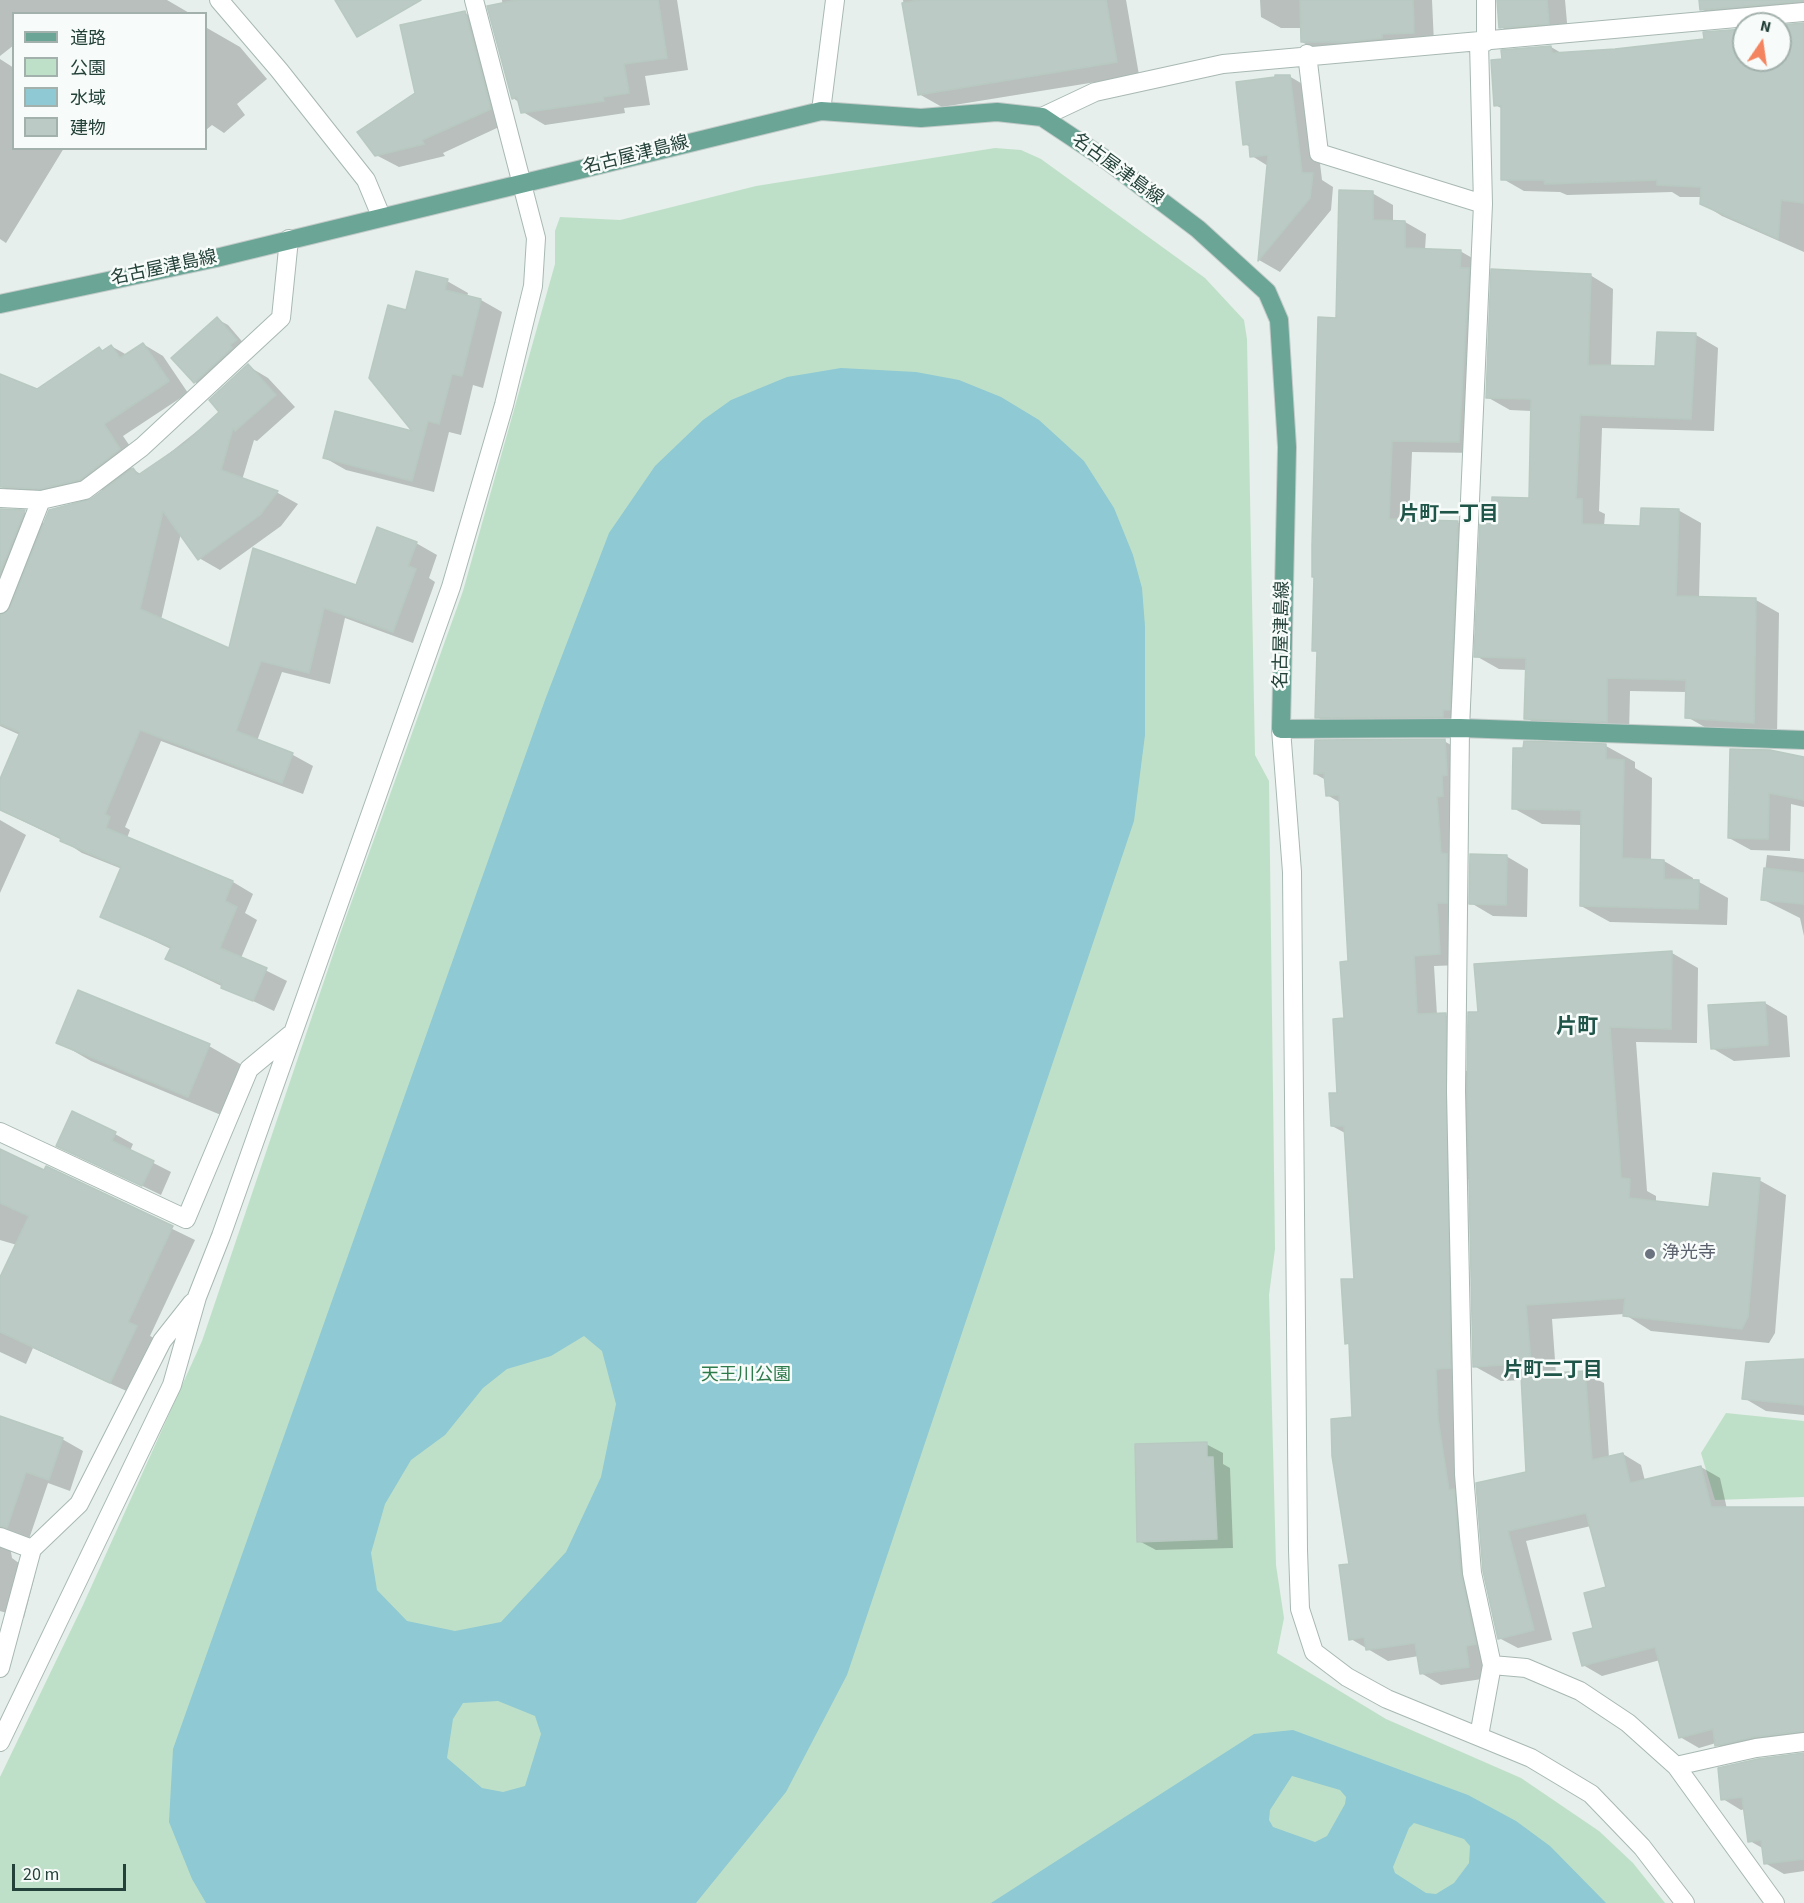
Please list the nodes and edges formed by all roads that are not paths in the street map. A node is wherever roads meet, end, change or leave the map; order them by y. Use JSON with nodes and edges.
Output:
{"nodes":[{"id":1,"x":219,"y":0,"type":"edge"},
{"id":2,"x":474,"y":0,"type":"edge"},
{"id":3,"x":836,"y":0,"type":"edge"},
{"id":4,"x":1486,"y":0,"type":"edge"},
{"id":5,"x":1804,"y":12,"type":"edge"},
{"id":6,"x":1483,"y":42,"type":"junction"},
{"id":7,"x":1307,"y":54,"type":"junction"},
{"id":8,"x":821,"y":111,"type":"junction"},
{"id":9,"x":1042,"y":117,"type":"junction"},
{"id":10,"x":521,"y":183,"type":"junction"},
{"id":11,"x":1483,"y":204,"type":"junction"},
{"id":12,"x":381,"y":216,"type":"junction"},
{"id":13,"x":289,"y":239,"type":"junction"},
{"id":14,"x":0,"y":304,"type":"edge"},
{"id":15,"x":0,"y":498,"type":"edge"},
{"id":16,"x":40,"y":500,"type":"junction"},
{"id":17,"x":0,"y":604,"type":"edge"},
{"id":18,"x":1460,"y":728,"type":"junction"},
{"id":19,"x":1281,"y":729,"type":"junction"},
{"id":20,"x":1804,"y":740,"type":"edge"},
{"id":21,"x":291,"y":1034,"type":"junction"},
{"id":22,"x":0,"y":1132,"type":"edge"},
{"id":23,"x":197,"y":1297,"type":"junction"},
{"id":24,"x":0,"y":1537,"type":"edge"},
{"id":25,"x":32,"y":1549,"type":"junction"},
{"id":26,"x":1492,"y":1665,"type":"junction"},
{"id":27,"x":0,"y":1668,"type":"edge"},
{"id":28,"x":1479,"y":1736,"type":"junction"},
{"id":29,"x":0,"y":1742,"type":"edge"},
{"id":30,"x":1804,"y":1742,"type":"edge"},
{"id":31,"x":1676,"y":1766,"type":"junction"},
{"id":32,"x":1685,"y":1903,"type":"edge"},
{"id":33,"x":1775,"y":1903,"type":"edge"}],
"edges":[{"from":1,"to":12,"type":"street"},
{"from":2,"to":10,"type":"street"},
{"from":3,"to":8,"type":"street"},
{"from":4,"to":6,"type":"street"},
{"from":5,"to":6,"type":"street"},
{"from":6,"to":7,"type":"street"},
{"from":6,"to":11,"type":"street"},
{"from":7,"to":9,"type":"street"},
{"from":7,"to":11,"type":"street"},
{"from":8,"to":9,"type":"main road","name":"名古屋津島線"},
{"from":8,"to":10,"type":"main road","name":"名古屋津島線"},
{"from":9,"to":19,"type":"main road","name":"名古屋津島線"},
{"from":10,"to":12,"type":"main road","name":"名古屋津島線"},
{"from":10,"to":21,"type":"street"},
{"from":11,"to":18,"type":"street"},
{"from":12,"to":13,"type":"main road","name":"名古屋津島線"},
{"from":13,"to":14,"type":"main road","name":"名古屋津島線"},
{"from":13,"to":16,"type":"street"},
{"from":15,"to":16,"type":"street"},
{"from":16,"to":17,"type":"street"},
{"from":18,"to":19,"type":"main road"},
{"from":18,"to":20,"type":"main road"},
{"from":18,"to":26,"type":"street"},
{"from":19,"to":28,"type":"street"},
{"from":21,"to":22,"type":"street"},
{"from":21,"to":23,"type":"street"},
{"from":23,"to":25,"type":"street"},
{"from":23,"to":29,"type":"street"},
{"from":24,"to":25,"type":"street"},
{"from":25,"to":27,"type":"street"},
{"from":26,"to":28,"type":"street"},
{"from":26,"to":31,"type":"street"},
{"from":28,"to":32,"type":"street"},
{"from":30,"to":31,"type":"street"},
{"from":31,"to":33,"type":"street"}]}
